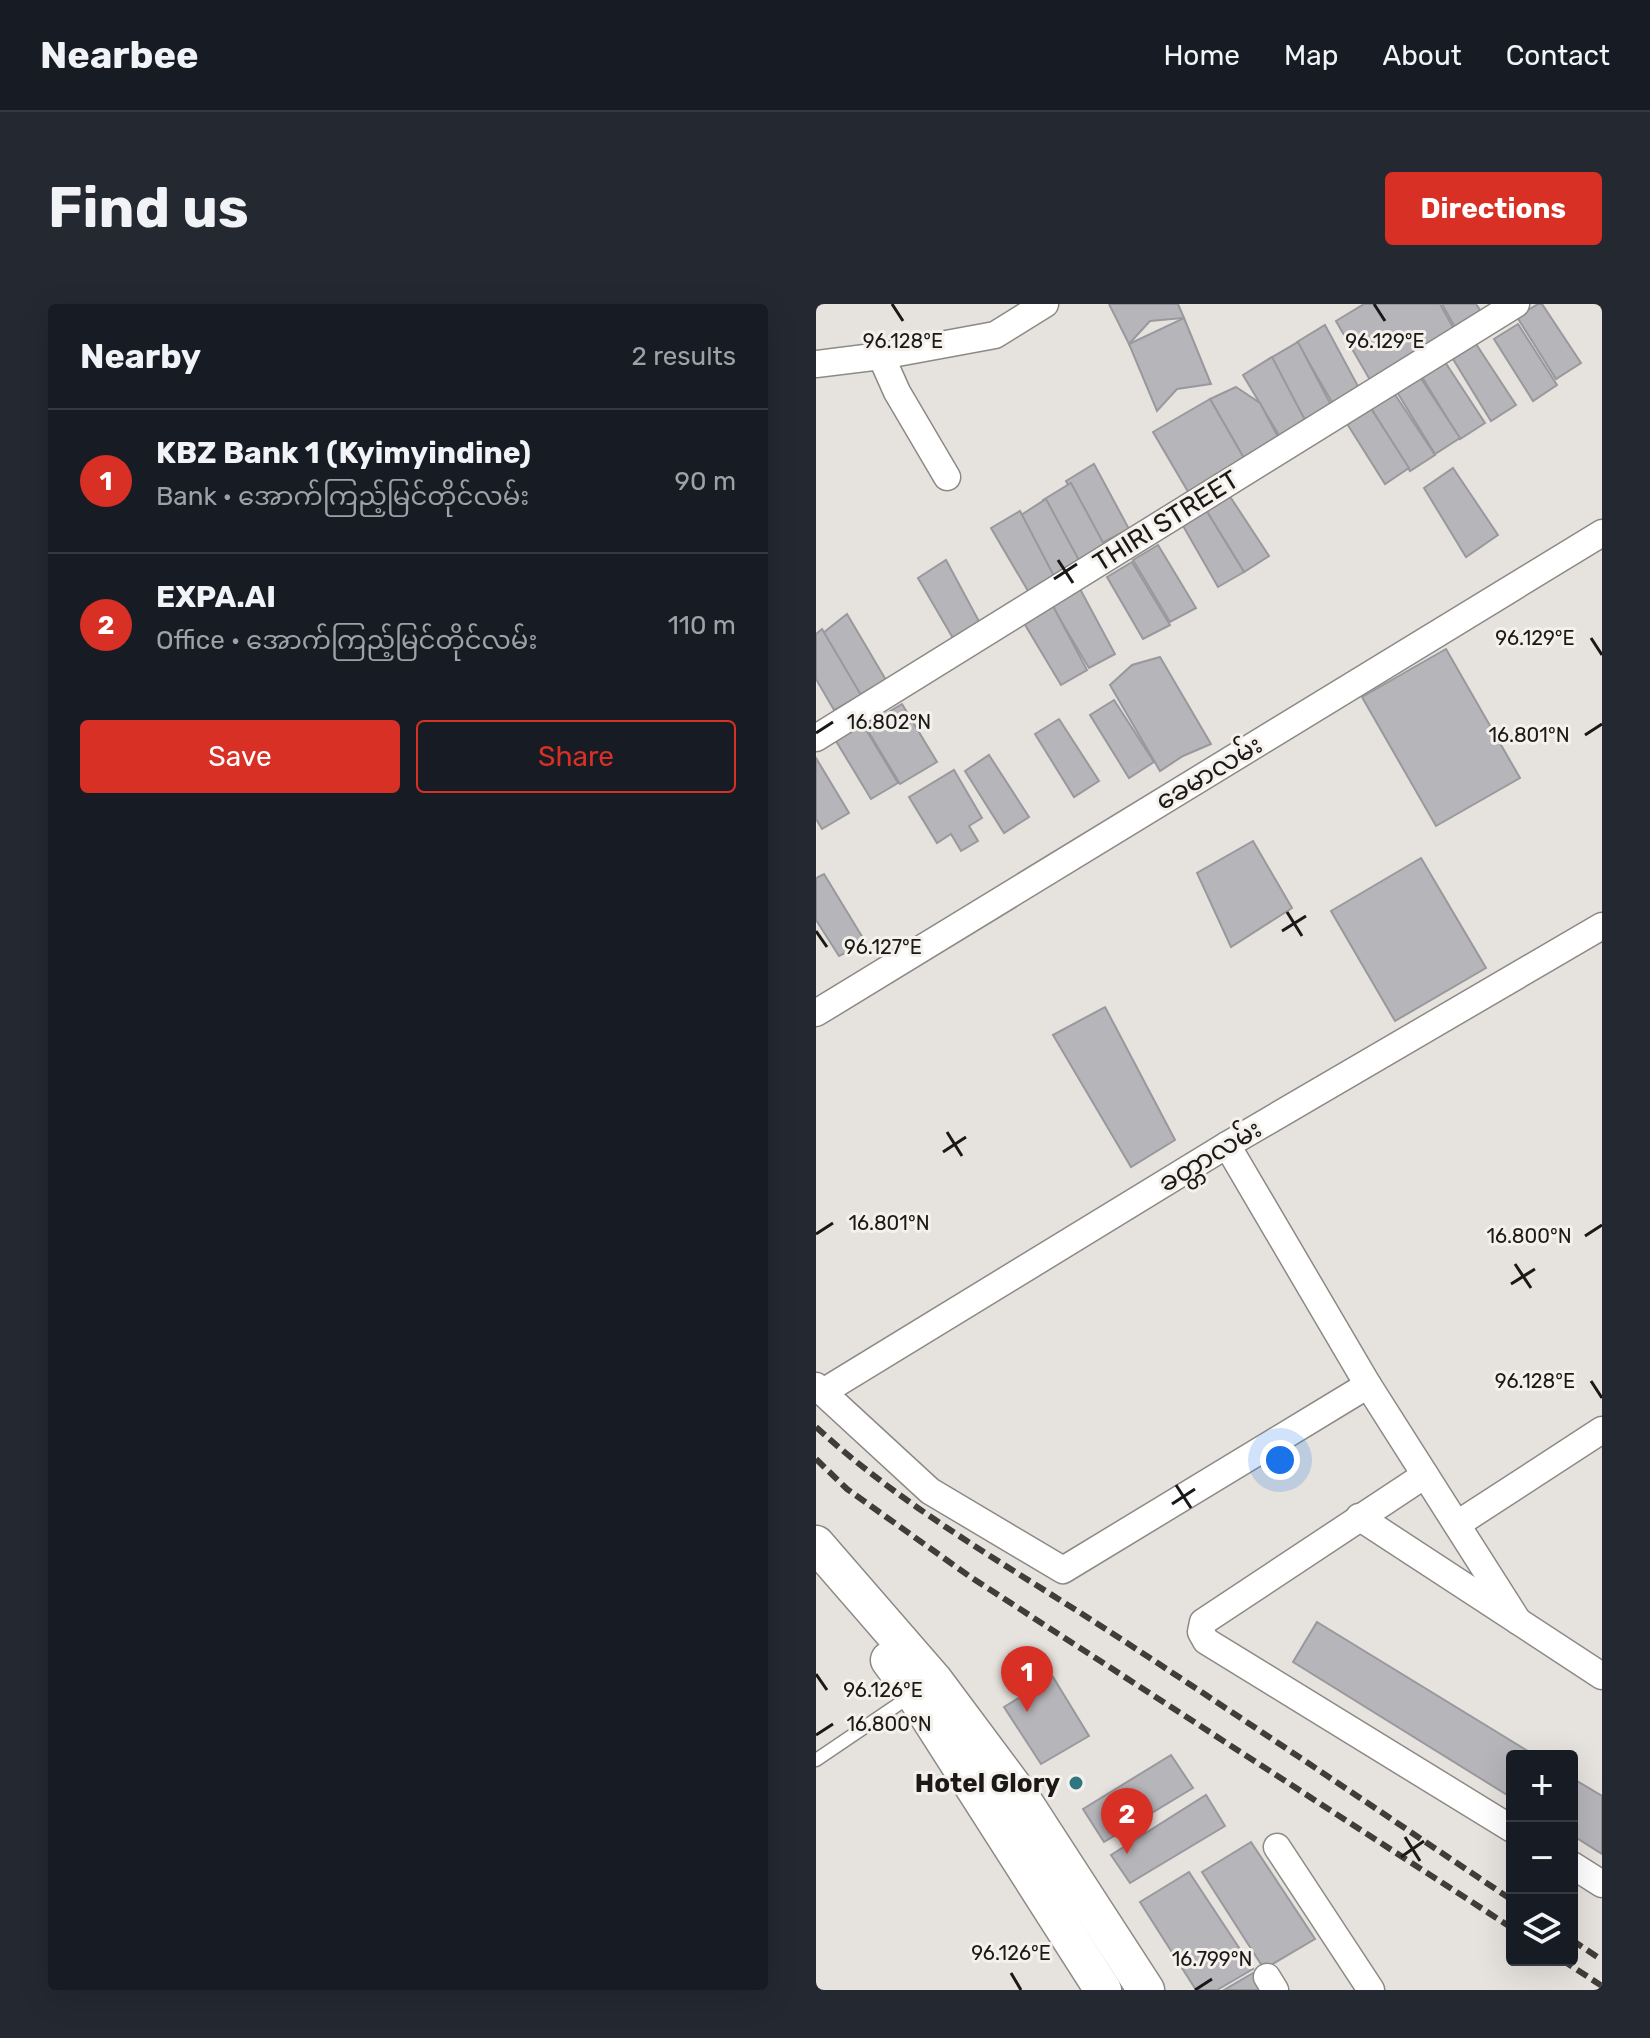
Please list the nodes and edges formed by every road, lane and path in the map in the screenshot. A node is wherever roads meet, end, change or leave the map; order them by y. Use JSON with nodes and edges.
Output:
{"nodes":[{"id":1,"x":1045,"y":304,"type":"edge"},
{"id":2,"x":1516,"y":304,"type":"edge"},
{"id":3,"x":881,"y":356,"type":"junction"},
{"id":4,"x":816,"y":364,"type":"edge"},
{"id":5,"x":947,"y":477,"type":"dead end"},
{"id":6,"x":1602,"y":533,"type":"edge"},
{"id":7,"x":816,"y":738,"type":"edge"},
{"id":8,"x":1602,"y":926,"type":"edge"},
{"id":9,"x":816,"y":1013,"type":"edge"},
{"id":10,"x":1227,"y":1145,"type":"junction"},
{"id":11,"x":1368,"y":1385,"type":"junction"},
{"id":12,"x":819,"y":1389,"type":"edge"},
{"id":13,"x":1602,"y":1430,"type":"edge"},
{"id":14,"x":1425,"y":1475,"type":"junction"},
{"id":15,"x":1359,"y":1517,"type":"junction"},
{"id":16,"x":1459,"y":1523,"type":"junction"},
{"id":17,"x":816,"y":1544,"type":"edge"},
{"id":18,"x":816,"y":1573,"type":"edge"},
{"id":19,"x":1518,"y":1621,"type":"junction"},
{"id":20,"x":1602,"y":1676,"type":"edge"},
{"id":21,"x":924,"y":1687,"type":"junction"},
{"id":22,"x":816,"y":1760,"type":"edge"},
{"id":23,"x":1040,"y":1825,"type":"junction"},
{"id":24,"x":1506,"y":1825,"type":"edge"},
{"id":25,"x":1010,"y":1845,"type":"junction"},
{"id":26,"x":1277,"y":1847,"type":"dead end"},
{"id":27,"x":1578,"y":1869,"type":"edge"},
{"id":28,"x":1602,"y":1884,"type":"edge"},
{"id":29,"x":1114,"y":1937,"type":"junction"},
{"id":30,"x":1081,"y":1957,"type":"junction"},
{"id":31,"x":1103,"y":1990,"type":"edge"},
{"id":32,"x":1146,"y":1990,"type":"edge"},
{"id":33,"x":1371,"y":1990,"type":"edge"}],
"edges":[{"from":1,"to":3,"type":"street"},
{"from":2,"to":7,"type":"street","name":"THIRI STREET"},
{"from":3,"to":4,"type":"street"},
{"from":3,"to":5,"type":"street"},
{"from":6,"to":9,"type":"street","name":"ခေမာလမ်း"},
{"from":8,"to":10,"type":"street","name":"ခတ္တာလမ်း"},
{"from":10,"to":11,"type":"street"},
{"from":10,"to":12,"type":"street","name":"ခတ္တာလမ်း"},
{"from":11,"to":12,"type":"street"},
{"from":11,"to":14,"type":"street"},
{"from":13,"to":16,"type":"street"},
{"from":14,"to":15,"type":"street"},
{"from":14,"to":16,"type":"street"},
{"from":15,"to":19,"type":"street"},
{"from":15,"to":24,"type":"street"},
{"from":16,"to":19,"type":"street"},
{"from":17,"to":21,"type":"main road"},
{"from":18,"to":21,"type":"main road"},
{"from":19,"to":20,"type":"street"},
{"from":21,"to":22,"type":"lane"},
{"from":21,"to":23,"type":"main road"},
{"from":21,"to":25,"type":"main road"},
{"from":23,"to":25,"type":"main road"},
{"from":23,"to":29,"type":"main road"},
{"from":25,"to":30,"type":"main road"},
{"from":26,"to":33,"type":"street"},
{"from":27,"to":28,"type":"street"},
{"from":29,"to":30,"type":"main road"},
{"from":29,"to":32,"type":"main road"},
{"from":30,"to":31,"type":"main road"}]}
